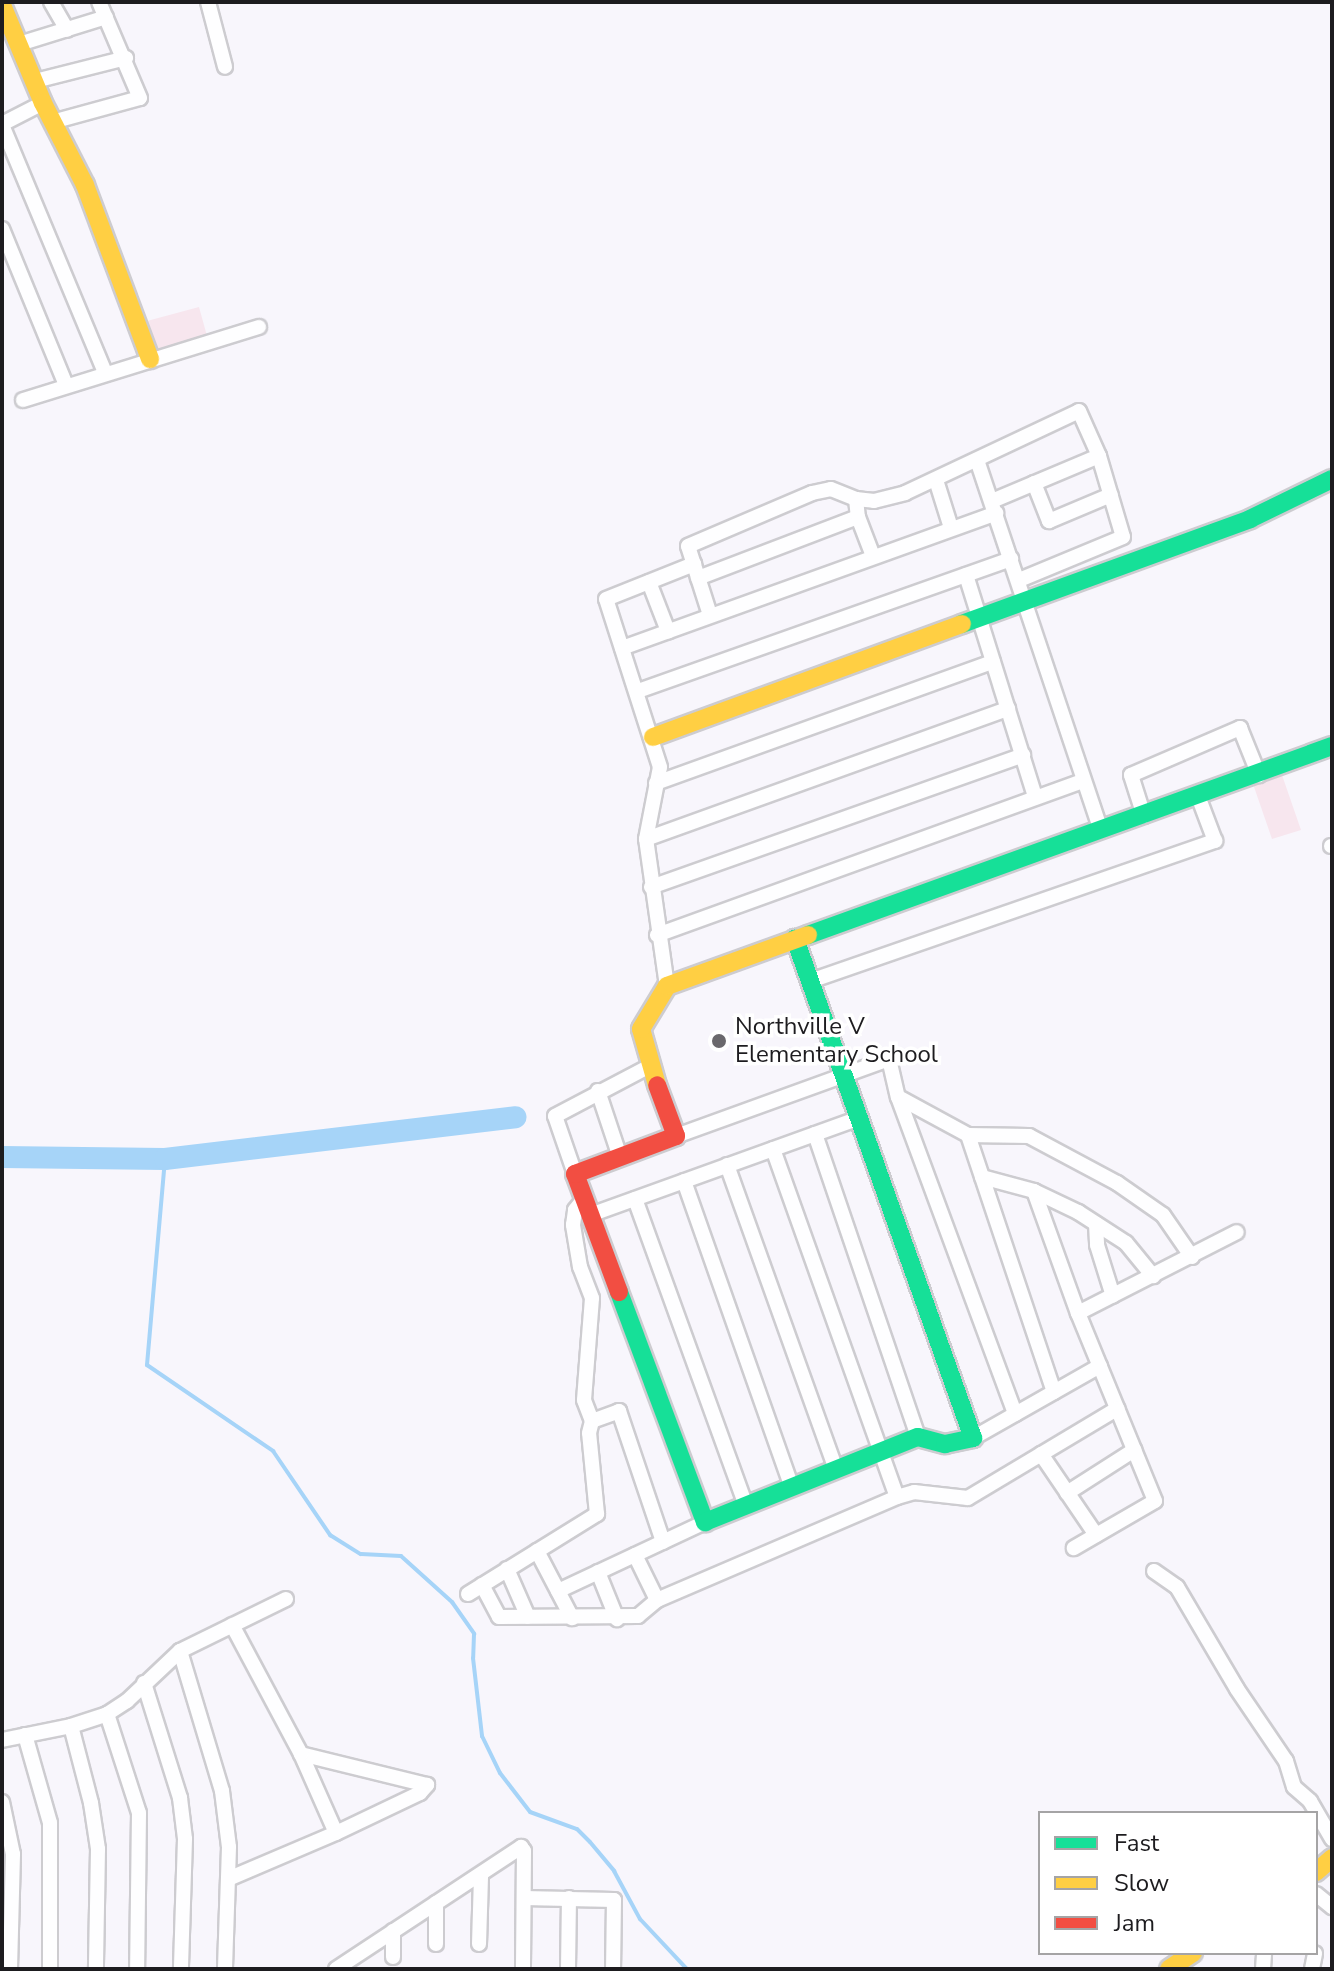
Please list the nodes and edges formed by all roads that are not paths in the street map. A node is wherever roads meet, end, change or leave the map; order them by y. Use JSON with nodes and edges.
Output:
{"nodes":[{"id":1,"x":51,"y":2,"type":"edge"},
{"id":2,"x":99,"y":2,"type":"edge"},
{"id":3,"x":208,"y":2,"type":"edge"},
{"id":4,"x":2,"y":5,"type":"edge"},
{"id":5,"x":106,"y":17,"type":"junction"},
{"id":6,"x":67,"y":30,"type":"junction"},
{"id":7,"x":19,"y":44,"type":"junction"},
{"id":8,"x":126,"y":58,"type":"junction"},
{"id":9,"x":225,"y":67,"type":"dead end"},
{"id":10,"x":35,"y":81,"type":"junction"},
{"id":11,"x":43,"y":103,"type":"junction"},
{"id":12,"x":52,"y":122,"type":"junction"},
{"id":13,"x":2,"y":124,"type":"edge"},
{"id":14,"x":2,"y":229,"type":"edge"},
{"id":15,"x":259,"y":327,"type":"dead end"},
{"id":16,"x":150,"y":359,"type":"junction"},
{"id":17,"x":105,"y":373,"type":"junction"},
{"id":18,"x":66,"y":385,"type":"junction"},
{"id":19,"x":23,"y":400,"type":"dead end"},
{"id":20,"x":1099,"y":456,"type":"junction"},
{"id":21,"x":977,"y":460,"type":"junction"},
{"id":22,"x":1332,"y":479,"type":"edge"},
{"id":23,"x":936,"y":480,"type":"junction"},
{"id":24,"x":1034,"y":483,"type":"junction"},
{"id":25,"x":1111,"y":495,"type":"junction"},
{"id":26,"x":856,"y":499,"type":"junction"},
{"id":27,"x":994,"y":507,"type":"junction"},
{"id":28,"x":858,"y":517,"type":"junction"},
{"id":29,"x":951,"y":528,"type":"junction"},
{"id":30,"x":873,"y":556,"type":"junction"},
{"id":31,"x":1011,"y":559,"type":"junction"},
{"id":32,"x":696,"y":571,"type":"junction"},
{"id":33,"x":966,"y":575,"type":"junction"},
{"id":34,"x":1019,"y":580,"type":"junction"},
{"id":35,"x":649,"y":582,"type":"junction"},
{"id":36,"x":1026,"y":603,"type":"junction"},
{"id":37,"x":710,"y":615,"type":"junction"},
{"id":38,"x":980,"y":620,"type":"junction"},
{"id":39,"x":668,"y":631,"type":"junction"},
{"id":40,"x":622,"y":648,"type":"junction"},
{"id":41,"x":993,"y":662,"type":"junction"},
{"id":42,"x":638,"y":691,"type":"junction"},
{"id":43,"x":1008,"y":709,"type":"junction"},
{"id":44,"x":653,"y":737,"type":"junction"},
{"id":45,"x":1332,"y":746,"type":"edge"},
{"id":46,"x":1023,"y":755,"type":"junction"},
{"id":47,"x":1259,"y":775,"type":"junction"},
{"id":48,"x":1083,"y":781,"type":"junction"},
{"id":49,"x":656,"y":783,"type":"junction"},
{"id":50,"x":1198,"y":796,"type":"junction"},
{"id":51,"x":1035,"y":797,"type":"junction"},
{"id":52,"x":1144,"y":816,"type":"junction"},
{"id":53,"x":1101,"y":831,"type":"junction"},
{"id":54,"x":646,"y":839,"type":"junction"},
{"id":55,"x":651,"y":887,"type":"junction"},
{"id":56,"x":657,"y":935,"type":"junction"},
{"id":57,"x":795,"y":939,"type":"junction"},
{"id":58,"x":810,"y":981,"type":"junction"},
{"id":59,"x":667,"y":986,"type":"junction"},
{"id":60,"x":650,"y":1066,"type":"junction"},
{"id":61,"x":844,"y":1076,"type":"junction"},
{"id":62,"x":598,"y":1091,"type":"junction"},
{"id":63,"x":898,"y":1097,"type":"junction"},
{"id":64,"x":859,"y":1118,"type":"junction"},
{"id":65,"x":815,"y":1134,"type":"junction"},
{"id":66,"x":968,"y":1135,"type":"junction"},
{"id":67,"x":676,"y":1136,"type":"junction"},
{"id":68,"x":773,"y":1149,"type":"junction"},
{"id":69,"x":620,"y":1157,"type":"junction"},
{"id":70,"x":727,"y":1165,"type":"junction"},
{"id":71,"x":575,"y":1174,"type":"junction"},
{"id":72,"x":982,"y":1177,"type":"junction"},
{"id":73,"x":684,"y":1181,"type":"junction"},
{"id":74,"x":1034,"y":1191,"type":"junction"},
{"id":75,"x":635,"y":1199,"type":"junction"},
{"id":76,"x":587,"y":1207,"type":"junction"},
{"id":77,"x":1096,"y":1224,"type":"junction"},
{"id":78,"x":1237,"y":1232,"type":"dead end"},
{"id":79,"x":1192,"y":1257,"type":"junction"},
{"id":80,"x":1153,"y":1276,"type":"junction"},
{"id":81,"x":616,"y":1286,"type":"junction"},
{"id":82,"x":1113,"y":1296,"type":"junction"},
{"id":83,"x":592,"y":1298,"type":"junction"},
{"id":84,"x":1078,"y":1313,"type":"junction"},
{"id":85,"x":1100,"y":1366,"type":"junction"},
{"id":86,"x":1054,"y":1392,"type":"junction"},
{"id":87,"x":1117,"y":1409,"type":"junction"},
{"id":88,"x":1015,"y":1414,"type":"junction"},
{"id":89,"x":592,"y":1421,"type":"junction"},
{"id":90,"x":918,"y":1437,"type":"junction"},
{"id":91,"x":973,"y":1438,"type":"junction"},
{"id":92,"x":1134,"y":1450,"type":"junction"},
{"id":93,"x":881,"y":1452,"type":"junction"},
{"id":94,"x":1041,"y":1454,"type":"junction"},
{"id":95,"x":836,"y":1470,"type":"junction"},
{"id":96,"x":792,"y":1487,"type":"junction"},
{"id":97,"x":1067,"y":1493,"type":"junction"},
{"id":98,"x":897,"y":1497,"type":"junction"},
{"id":99,"x":746,"y":1506,"type":"junction"},
{"id":100,"x":705,"y":1522,"type":"junction"},
{"id":101,"x":1096,"y":1535,"type":"junction"},
{"id":102,"x":663,"y":1542,"type":"junction"},
{"id":103,"x":1074,"y":1548,"type":"dead end"},
{"id":104,"x":537,"y":1551,"type":"junction"},
{"id":105,"x":635,"y":1555,"type":"junction"},
{"id":106,"x":507,"y":1569,"type":"junction"},
{"id":107,"x":1154,"y":1571,"type":"dead end"},
{"id":108,"x":598,"y":1572,"type":"junction"},
{"id":109,"x":482,"y":1585,"type":"junction"},
{"id":110,"x":558,"y":1591,"type":"junction"},
{"id":111,"x":468,"y":1594,"type":"dead end"},
{"id":112,"x":286,"y":1599,"type":"dead end"},
{"id":113,"x":657,"y":1600,"type":"junction"},
{"id":114,"x":528,"y":1617,"type":"junction"},
{"id":115,"x":572,"y":1618,"type":"junction"},
{"id":116,"x":617,"y":1619,"type":"junction"},
{"id":117,"x":232,"y":1625,"type":"junction"},
{"id":118,"x":180,"y":1651,"type":"junction"},
{"id":119,"x":144,"y":1683,"type":"junction"},
{"id":120,"x":107,"y":1714,"type":"junction"},
{"id":121,"x":71,"y":1726,"type":"junction"},
{"id":122,"x":25,"y":1735,"type":"junction"},
{"id":123,"x":2,"y":1740,"type":"edge"},
{"id":124,"x":301,"y":1754,"type":"junction"},
{"id":125,"x":2,"y":1804,"type":"edge"},
{"id":126,"x":1316,"y":1811,"type":"edge"},
{"id":127,"x":1318,"y":1815,"type":"edge"},
{"id":128,"x":336,"y":1833,"type":"junction"},
{"id":129,"x":1332,"y":1839,"type":"edge"},
{"id":130,"x":7,"y":1855,"type":"edge"},
{"id":131,"x":481,"y":1875,"type":"junction"},
{"id":132,"x":228,"y":1879,"type":"junction"},
{"id":133,"x":524,"y":1898,"type":"junction"},
{"id":134,"x":569,"y":1898,"type":"junction"},
{"id":135,"x":436,"y":1903,"type":"junction"},
{"id":136,"x":393,"y":1931,"type":"junction"},
{"id":137,"x":436,"y":1944,"type":"dead end"},
{"id":138,"x":479,"y":1944,"type":"dead end"},
{"id":139,"x":1190,"y":1955,"type":"edge"},
{"id":140,"x":393,"y":1957,"type":"dead end"},
{"id":141,"x":10,"y":1969,"type":"edge"},
{"id":142,"x":50,"y":1969,"type":"edge"},
{"id":143,"x":96,"y":1969,"type":"edge"},
{"id":144,"x":137,"y":1969,"type":"edge"},
{"id":145,"x":181,"y":1969,"type":"edge"},
{"id":146,"x":225,"y":1969,"type":"edge"},
{"id":147,"x":336,"y":1969,"type":"edge"},
{"id":148,"x":523,"y":1969,"type":"edge"},
{"id":149,"x":568,"y":1969,"type":"edge"},
{"id":150,"x":613,"y":1969,"type":"edge"},
{"id":151,"x":1169,"y":1969,"type":"edge"}],
"edges":[{"from":1,"to":6,"type":"street"},
{"from":2,"to":5,"type":"street"},
{"from":3,"to":9,"type":"street"},
{"from":4,"to":7,"type":"street"},
{"from":5,"to":6,"type":"street"},
{"from":5,"to":8,"type":"street"},
{"from":6,"to":7,"type":"street"},
{"from":7,"to":10,"type":"street"},
{"from":8,"to":10,"type":"street"},
{"from":8,"to":12,"type":"street"},
{"from":10,"to":11,"type":"street"},
{"from":11,"to":12,"type":"street"},
{"from":11,"to":13,"type":"street"},
{"from":12,"to":16,"type":"street"},
{"from":13,"to":17,"type":"street"},
{"from":14,"to":18,"type":"street"},
{"from":15,"to":16,"type":"street"},
{"from":16,"to":17,"type":"street"},
{"from":17,"to":18,"type":"street"},
{"from":18,"to":19,"type":"street"},
{"from":20,"to":21,"type":"street"},
{"from":20,"to":24,"type":"street"},
{"from":20,"to":25,"type":"street"},
{"from":21,"to":23,"type":"street"},
{"from":21,"to":27,"type":"street"},
{"from":22,"to":36,"type":"street"},
{"from":23,"to":26,"type":"street"},
{"from":23,"to":29,"type":"street"},
{"from":24,"to":25,"type":"street"},
{"from":24,"to":27,"type":"street"},
{"from":25,"to":34,"type":"street"},
{"from":26,"to":28,"type":"street"},
{"from":26,"to":32,"type":"street"},
{"from":27,"to":29,"type":"street"},
{"from":27,"to":31,"type":"street"},
{"from":28,"to":30,"type":"street"},
{"from":28,"to":32,"type":"street"},
{"from":29,"to":30,"type":"street"},
{"from":30,"to":37,"type":"street"},
{"from":31,"to":33,"type":"street"},
{"from":31,"to":34,"type":"street"},
{"from":32,"to":35,"type":"street"},
{"from":32,"to":37,"type":"street"},
{"from":33,"to":38,"type":"street"},
{"from":33,"to":42,"type":"street"},
{"from":34,"to":36,"type":"street"},
{"from":35,"to":39,"type":"street"},
{"from":35,"to":40,"type":"street"},
{"from":36,"to":38,"type":"street"},
{"from":36,"to":48,"type":"street"},
{"from":37,"to":39,"type":"street"},
{"from":38,"to":41,"type":"street"},
{"from":38,"to":44,"type":"street"},
{"from":39,"to":40,"type":"street"},
{"from":40,"to":42,"type":"street"},
{"from":41,"to":43,"type":"street"},
{"from":41,"to":49,"type":"street"},
{"from":42,"to":44,"type":"street"},
{"from":43,"to":46,"type":"street"},
{"from":43,"to":54,"type":"street"},
{"from":44,"to":49,"type":"street"},
{"from":45,"to":47,"type":"street"},
{"from":46,"to":51,"type":"street"},
{"from":46,"to":55,"type":"street"},
{"from":47,"to":50,"type":"street"},
{"from":47,"to":52,"type":"street"},
{"from":48,"to":51,"type":"street"},
{"from":48,"to":53,"type":"street"},
{"from":49,"to":54,"type":"street"},
{"from":50,"to":52,"type":"street"},
{"from":50,"to":58,"type":"street"},
{"from":51,"to":56,"type":"street"},
{"from":52,"to":53,"type":"street"},
{"from":53,"to":57,"type":"street"},
{"from":54,"to":55,"type":"street"},
{"from":55,"to":56,"type":"street"},
{"from":56,"to":59,"type":"street"},
{"from":57,"to":58,"type":"street"},
{"from":57,"to":59,"type":"street"},
{"from":58,"to":61,"type":"street"},
{"from":59,"to":60,"type":"street"},
{"from":60,"to":62,"type":"street"},
{"from":60,"to":67,"type":"street"},
{"from":61,"to":63,"type":"street"},
{"from":61,"to":64,"type":"street"},
{"from":61,"to":67,"type":"street"},
{"from":62,"to":69,"type":"street"},
{"from":62,"to":71,"type":"street"},
{"from":63,"to":66,"type":"street"},
{"from":63,"to":88,"type":"street"},
{"from":64,"to":65,"type":"street"},
{"from":64,"to":91,"type":"street"},
{"from":65,"to":68,"type":"street"},
{"from":65,"to":90,"type":"street"},
{"from":66,"to":72,"type":"street"},
{"from":66,"to":79,"type":"street"},
{"from":67,"to":69,"type":"street"},
{"from":68,"to":70,"type":"street"},
{"from":68,"to":93,"type":"street"},
{"from":69,"to":71,"type":"street"},
{"from":70,"to":73,"type":"street"},
{"from":70,"to":95,"type":"street"},
{"from":71,"to":76,"type":"street"},
{"from":72,"to":74,"type":"street"},
{"from":72,"to":86,"type":"street"},
{"from":73,"to":75,"type":"street"},
{"from":73,"to":96,"type":"street"},
{"from":74,"to":77,"type":"street"},
{"from":74,"to":84,"type":"street"},
{"from":75,"to":76,"type":"street"},
{"from":75,"to":99,"type":"street"},
{"from":76,"to":81,"type":"street"},
{"from":76,"to":83,"type":"street"},
{"from":77,"to":80,"type":"street"},
{"from":77,"to":82,"type":"street"},
{"from":78,"to":79,"type":"street"},
{"from":79,"to":80,"type":"street"},
{"from":80,"to":82,"type":"street"},
{"from":81,"to":83,"type":"street"},
{"from":81,"to":100,"type":"street"},
{"from":82,"to":84,"type":"street"},
{"from":83,"to":89,"type":"street"},
{"from":84,"to":85,"type":"street"},
{"from":85,"to":86,"type":"street"},
{"from":85,"to":87,"type":"street"},
{"from":86,"to":88,"type":"street"},
{"from":87,"to":92,"type":"street"},
{"from":87,"to":94,"type":"street"},
{"from":88,"to":91,"type":"street"},
{"from":89,"to":102,"type":"street"},
{"from":89,"to":104,"type":"street"},
{"from":90,"to":91,"type":"street"},
{"from":90,"to":93,"type":"street"},
{"from":92,"to":97,"type":"street"},
{"from":92,"to":101,"type":"street"},
{"from":93,"to":95,"type":"street"},
{"from":93,"to":98,"type":"street"},
{"from":94,"to":97,"type":"street"},
{"from":94,"to":98,"type":"street"},
{"from":95,"to":96,"type":"street"},
{"from":96,"to":99,"type":"street"},
{"from":97,"to":101,"type":"street"},
{"from":98,"to":113,"type":"street"},
{"from":99,"to":100,"type":"street"},
{"from":100,"to":102,"type":"street"},
{"from":101,"to":103,"type":"street"},
{"from":102,"to":105,"type":"street"},
{"from":104,"to":106,"type":"street"},
{"from":104,"to":110,"type":"street"},
{"from":105,"to":108,"type":"street"},
{"from":105,"to":113,"type":"street"},
{"from":106,"to":109,"type":"street"},
{"from":106,"to":114,"type":"street"},
{"from":107,"to":126,"type":"street"},
{"from":108,"to":110,"type":"street"},
{"from":108,"to":116,"type":"street"},
{"from":109,"to":111,"type":"street"},
{"from":109,"to":114,"type":"street"},
{"from":110,"to":115,"type":"street"},
{"from":112,"to":117,"type":"street"},
{"from":113,"to":116,"type":"street"},
{"from":114,"to":115,"type":"street"},
{"from":115,"to":116,"type":"street"},
{"from":117,"to":118,"type":"street"},
{"from":117,"to":124,"type":"street"},
{"from":118,"to":119,"type":"street"},
{"from":118,"to":132,"type":"street"},
{"from":119,"to":120,"type":"street"},
{"from":119,"to":145,"type":"street"},
{"from":120,"to":121,"type":"street"},
{"from":120,"to":144,"type":"street"},
{"from":121,"to":122,"type":"street"},
{"from":121,"to":143,"type":"street"},
{"from":122,"to":123,"type":"street"},
{"from":122,"to":142,"type":"street"},
{"from":124,"to":128,"type":"street"},
{"from":124,"to":128,"type":"street"},
{"from":125,"to":130,"type":"street"},
{"from":127,"to":129,"type":"street"},
{"from":128,"to":132,"type":"street"},
{"from":130,"to":141,"type":"street"},
{"from":131,"to":133,"type":"street"},
{"from":131,"to":135,"type":"street"},
{"from":131,"to":138,"type":"street"},
{"from":132,"to":146,"type":"street"},
{"from":133,"to":134,"type":"street"},
{"from":133,"to":148,"type":"street"},
{"from":134,"to":149,"type":"street"},
{"from":134,"to":150,"type":"street"},
{"from":135,"to":136,"type":"street"},
{"from":135,"to":137,"type":"street"},
{"from":136,"to":140,"type":"street"},
{"from":136,"to":147,"type":"street"},
{"from":139,"to":151,"type":"street"}]}
